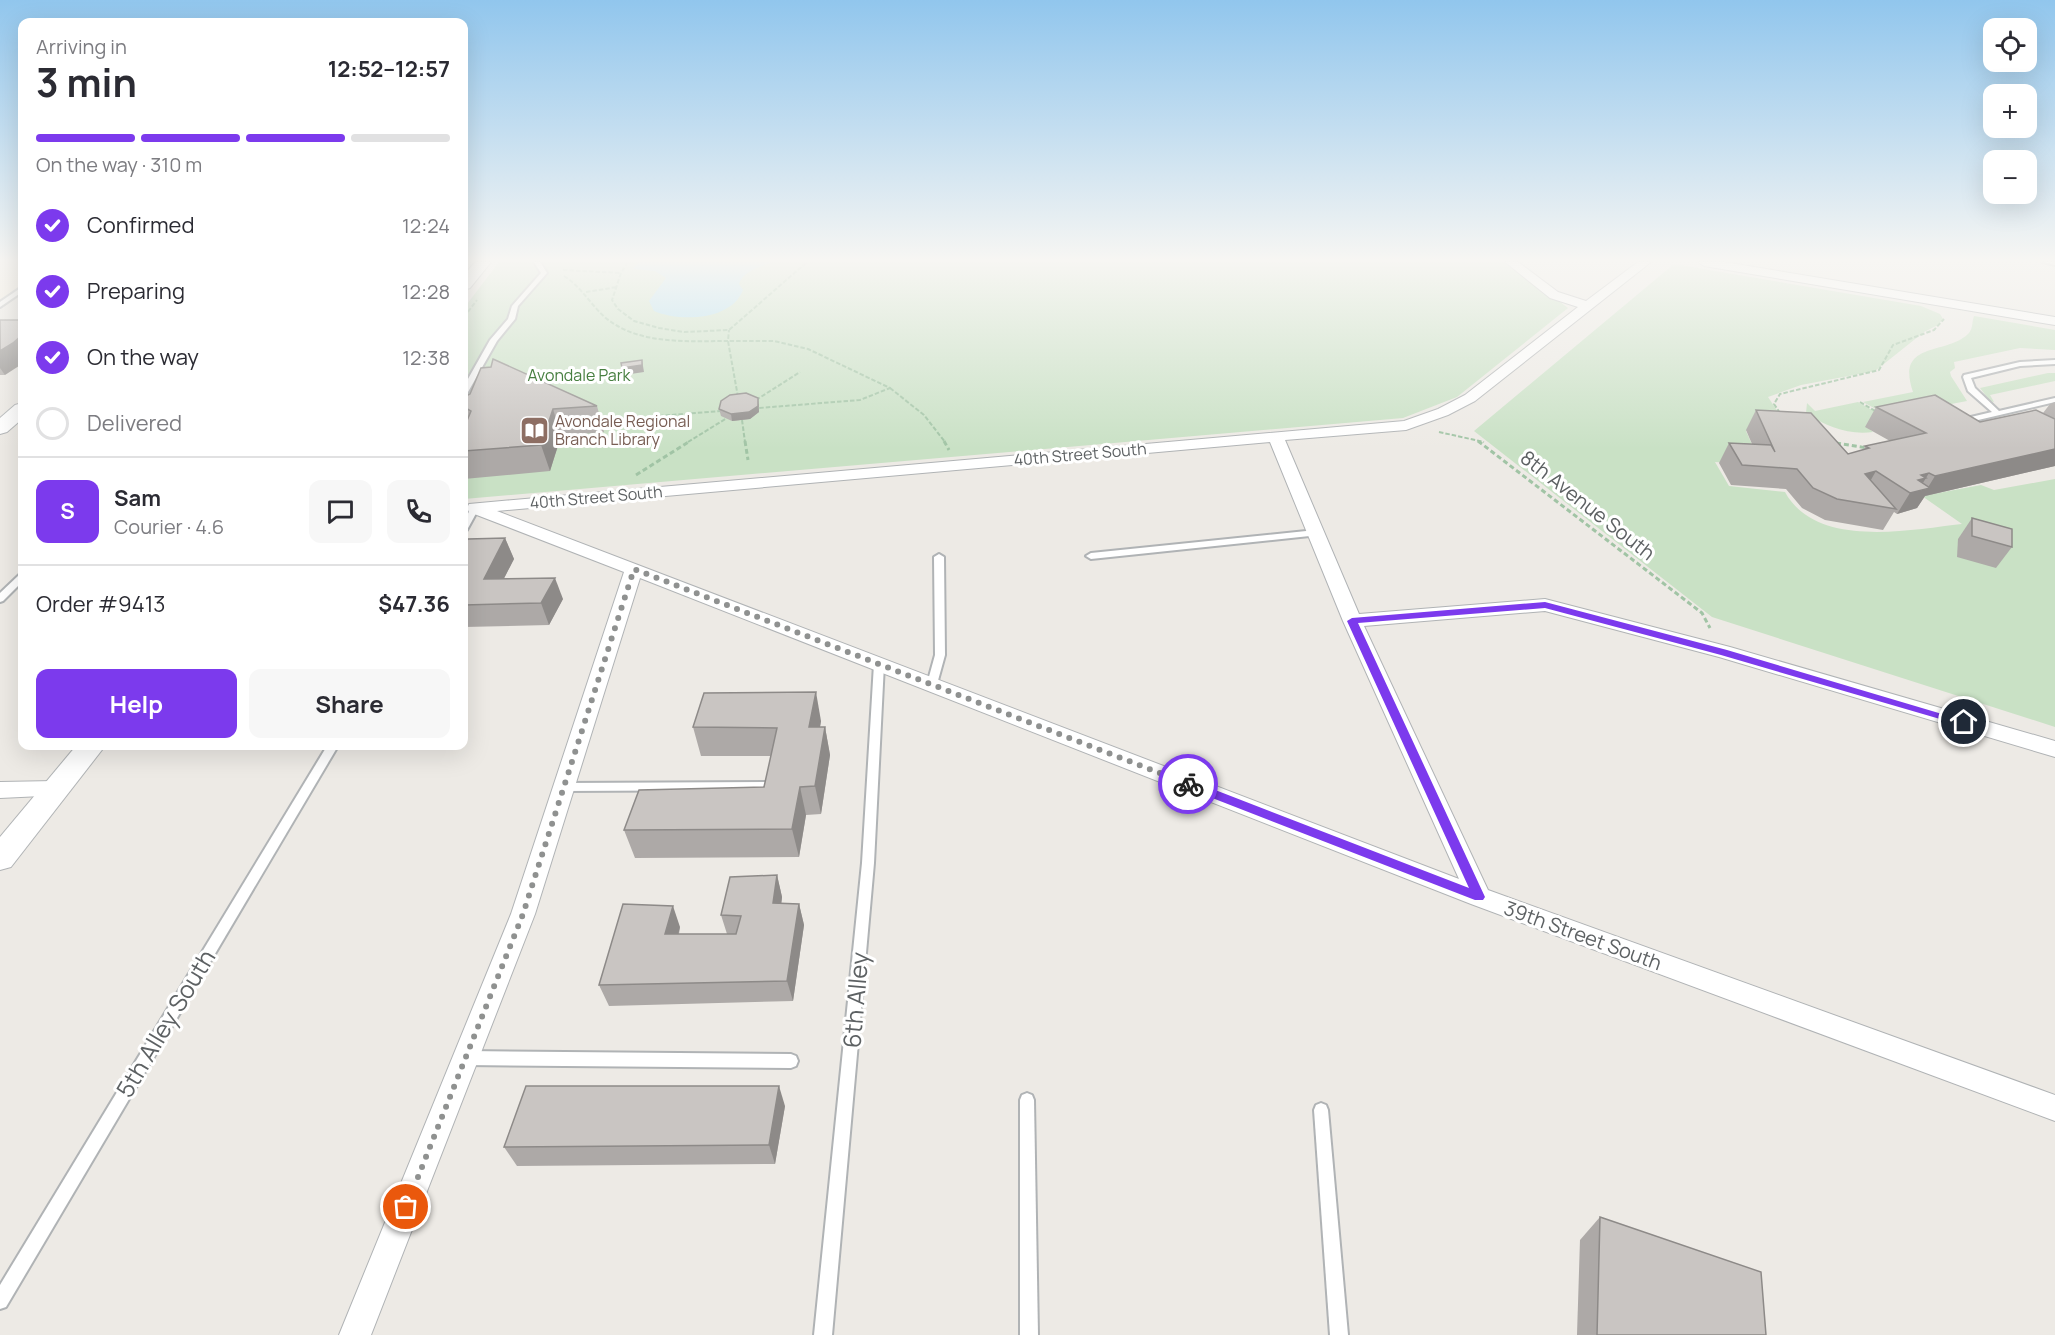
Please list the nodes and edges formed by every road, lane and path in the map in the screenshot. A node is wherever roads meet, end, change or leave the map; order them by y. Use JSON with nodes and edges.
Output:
{"nodes":[{"id":1,"x":507,"y":324,"type":"edge"},
{"id":2,"x":613,"y":324,"type":"edge"},
{"id":3,"x":649,"y":324,"type":"edge"},
{"id":4,"x":736,"y":324,"type":"edge"},
{"id":5,"x":1564,"y":324,"type":"edge"},
{"id":6,"x":1942,"y":324,"type":"edge"},
{"id":7,"x":729,"y":330,"type":"junction"},
{"id":8,"x":728,"y":341,"type":"junction"},
{"id":9,"x":2055,"y":362,"type":"edge"},
{"id":10,"x":800,"y":372,"type":"dead end"},
{"id":11,"x":468,"y":385,"type":"edge"},
{"id":12,"x":890,"y":388,"type":"junction"},
{"id":13,"x":739,"y":400,"type":"edge"},
{"id":14,"x":2055,"y":400,"type":"edge"},
{"id":15,"x":753,"y":402,"type":"edge"},
{"id":16,"x":1860,"y":402,"type":"dead end"},
{"id":17,"x":759,"y":408,"type":"edge"},
{"id":18,"x":721,"y":411,"type":"edge"},
{"id":19,"x":18,"y":412,"type":"edge"},
{"id":20,"x":1997,"y":413,"type":"junction"},
{"id":21,"x":1781,"y":415,"type":"edge"},
{"id":22,"x":1883,"y":416,"type":"edge"},
{"id":23,"x":646,"y":417,"type":"dead end"},
{"id":24,"x":727,"y":418,"type":"edge"},
{"id":25,"x":742,"y":420,"type":"edge"},
{"id":26,"x":1954,"y":423,"type":"edge"},
{"id":27,"x":1406,"y":425,"type":"junction"},
{"id":28,"x":0,"y":428,"type":"edge"},
{"id":29,"x":1276,"y":437,"type":"junction"},
{"id":30,"x":1833,"y":442,"type":"edge"},
{"id":31,"x":1876,"y":449,"type":"edge"},
{"id":32,"x":949,"y":451,"type":"dead end"},
{"id":33,"x":748,"y":460,"type":"dead end"},
{"id":34,"x":633,"y":477,"type":"dead end"},
{"id":35,"x":469,"y":509,"type":"edge"},
{"id":36,"x":1316,"y":533,"type":"junction"},
{"id":37,"x":1091,"y":556,"type":"dead end"},
{"id":38,"x":939,"y":557,"type":"dead end"},
{"id":39,"x":634,"y":569,"type":"junction"},
{"id":40,"x":18,"y":581,"type":"edge"},
{"id":41,"x":0,"y":599,"type":"edge"},
{"id":42,"x":1352,"y":621,"type":"junction"},
{"id":43,"x":1723,"y":652,"type":"junction"},
{"id":44,"x":879,"y":664,"type":"junction"},
{"id":45,"x":932,"y":684,"type":"junction"},
{"id":46,"x":2055,"y":749,"type":"edge"},
{"id":47,"x":88,"y":750,"type":"edge"},
{"id":48,"x":330,"y":750,"type":"edge"},
{"id":49,"x":766,"y":786,"type":"edge"},
{"id":50,"x":564,"y":787,"type":"junction"},
{"id":51,"x":55,"y":789,"type":"junction"},
{"id":52,"x":0,"y":790,"type":"edge"},
{"id":53,"x":0,"y":858,"type":"edge"},
{"id":54,"x":1479,"y":897,"type":"junction"},
{"id":55,"x":466,"y":1058,"type":"junction"},
{"id":56,"x":791,"y":1061,"type":"dead end"},
{"id":57,"x":1027,"y":1100,"type":"dead end"},
{"id":58,"x":2055,"y":1108,"type":"edge"},
{"id":59,"x":1321,"y":1110,"type":"dead end"},
{"id":60,"x":0,"y":1301,"type":"edge"},
{"id":61,"x":354,"y":1335,"type":"edge"},
{"id":62,"x":823,"y":1335,"type":"edge"},
{"id":63,"x":1029,"y":1335,"type":"edge"},
{"id":64,"x":1339,"y":1335,"type":"edge"}],
"edges":[{"from":1,"to":11,"type":"lane"},
{"from":2,"to":8,"type":"path"},
{"from":3,"to":7,"type":"path"},
{"from":4,"to":7,"type":"path"},
{"from":5,"to":27,"type":"street","name":"40th Street South"},
{"from":6,"to":21,"type":"path"},
{"from":7,"to":8,"type":"path"},
{"from":8,"to":12,"type":"path"},
{"from":8,"to":13,"type":"path"},
{"from":9,"to":20,"type":"lane"},
{"from":10,"to":15,"type":"path"},
{"from":12,"to":17,"type":"path"},
{"from":12,"to":32,"type":"path"},
{"from":14,"to":20,"type":"lane"},
{"from":16,"to":22,"type":"path"},
{"from":18,"to":23,"type":"path"},
{"from":19,"to":28,"type":"street"},
{"from":20,"to":26,"type":"lane"},
{"from":24,"to":34,"type":"path"},
{"from":25,"to":33,"type":"path"},
{"from":27,"to":29,"type":"street","name":"40th Street South"},
{"from":27,"to":43,"type":"path","name":"8th Avenue South"},
{"from":29,"to":35,"type":"street","name":"40th Street South"},
{"from":29,"to":36,"type":"street"},
{"from":30,"to":31,"type":"path"},
{"from":35,"to":39,"type":"street","name":"39th Street South"},
{"from":36,"to":37,"type":"lane"},
{"from":36,"to":42,"type":"street"},
{"from":38,"to":45,"type":"lane"},
{"from":39,"to":44,"type":"street","name":"39th Street South"},
{"from":39,"to":50,"type":"street"},
{"from":40,"to":41,"type":"lane"},
{"from":42,"to":43,"type":"street"},
{"from":42,"to":54,"type":"street"},
{"from":43,"to":46,"type":"street"},
{"from":44,"to":45,"type":"street","name":"39th Street South"},
{"from":44,"to":62,"type":"lane","name":"6th Alley"},
{"from":45,"to":54,"type":"street","name":"39th Street South"},
{"from":47,"to":51,"type":"street"},
{"from":48,"to":60,"type":"lane","name":"5th Alley South"},
{"from":49,"to":50,"type":"lane"},
{"from":50,"to":55,"type":"street"},
{"from":51,"to":52,"type":"street"},
{"from":51,"to":53,"type":"street"},
{"from":54,"to":58,"type":"street","name":"39th Street South"},
{"from":55,"to":56,"type":"lane"},
{"from":55,"to":61,"type":"street"},
{"from":57,"to":63,"type":"lane"},
{"from":59,"to":64,"type":"lane"}]}
